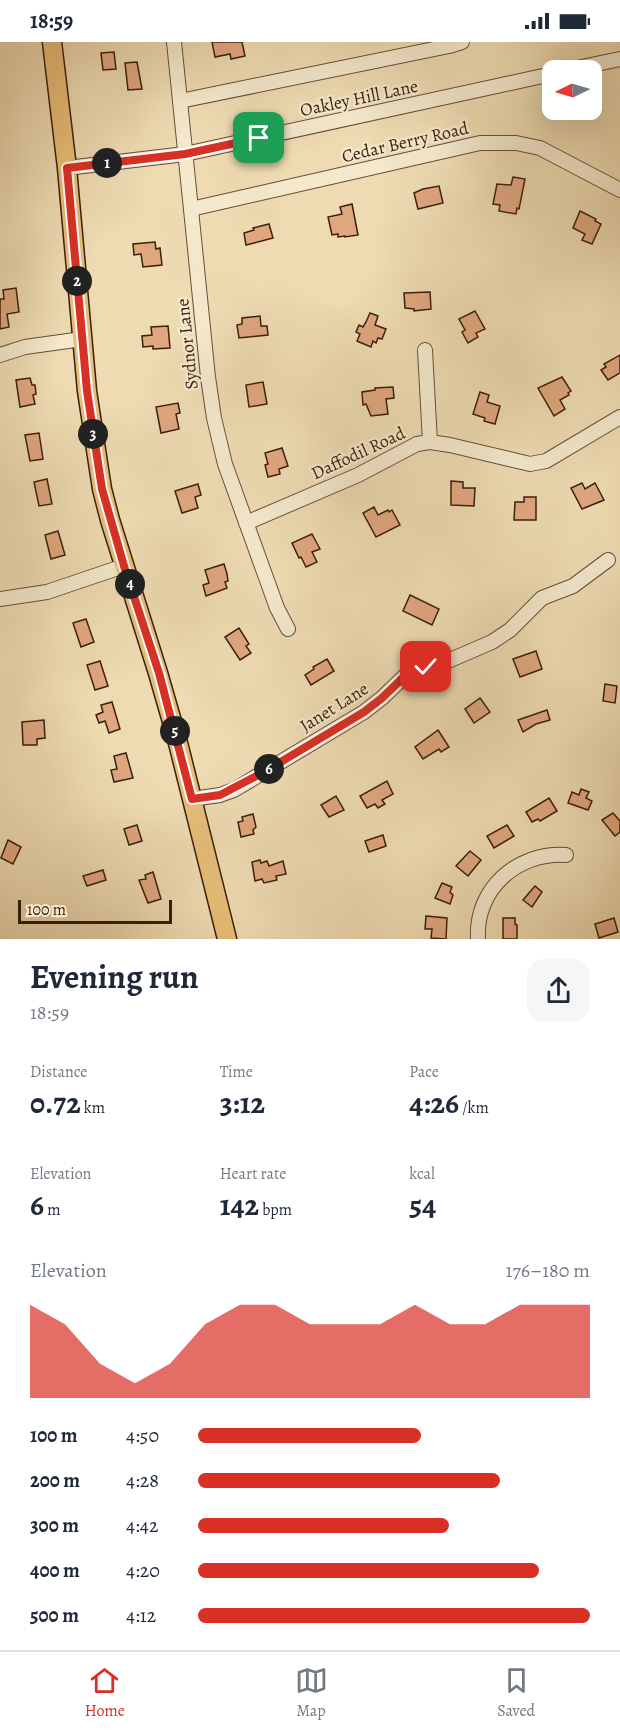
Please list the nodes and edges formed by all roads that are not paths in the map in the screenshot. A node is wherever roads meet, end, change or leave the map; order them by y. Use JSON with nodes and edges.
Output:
{"nodes":[{"id":1,"x":52,"y":42,"type":"edge"},
{"id":2,"x":174,"y":42,"type":"edge"},
{"id":3,"x":462,"y":42,"type":"edge"},
{"id":4,"x":620,"y":59,"type":"edge"},
{"id":5,"x":602,"y":63,"type":"edge"},
{"id":6,"x":542,"y":76,"type":"edge"},
{"id":7,"x":180,"y":101,"type":"junction"},
{"id":8,"x":185,"y":154,"type":"junction"},
{"id":9,"x":67,"y":168,"type":"junction"},
{"id":10,"x":620,"y":190,"type":"edge"},
{"id":11,"x":191,"y":209,"type":"junction"},
{"id":12,"x":82,"y":339,"type":"junction"},
{"id":13,"x":425,"y":350,"type":"dead end"},
{"id":14,"x":0,"y":355,"type":"edge"},
{"id":15,"x":620,"y":417,"type":"edge"},
{"id":16,"x":430,"y":442,"type":"junction"},
{"id":17,"x":246,"y":523,"type":"junction"},
{"id":18,"x":608,"y":560,"type":"dead end"},
{"id":19,"x":124,"y":566,"type":"junction"},
{"id":20,"x":0,"y":599,"type":"edge"},
{"id":21,"x":288,"y":629,"type":"dead end"},
{"id":22,"x":192,"y":799,"type":"junction"},
{"id":23,"x":566,"y":855,"type":"dead end"},
{"id":24,"x":227,"y":939,"type":"edge"},
{"id":25,"x":478,"y":939,"type":"edge"}],
"edges":[{"from":1,"to":9,"type":"main road"},
{"from":2,"to":7,"type":"street","name":"Sydnor Lane"},
{"from":3,"to":7,"type":"street"},
{"from":4,"to":5,"type":"street"},
{"from":6,"to":8,"type":"street","name":"Oakley Hill Lane"},
{"from":7,"to":8,"type":"street","name":"Sydnor Lane"},
{"from":8,"to":9,"type":"street","name":"Oakley Hill Lane"},
{"from":8,"to":11,"type":"street","name":"Sydnor Lane"},
{"from":9,"to":12,"type":"main road"},
{"from":10,"to":11,"type":"street","name":"Cedar Berry Road"},
{"from":11,"to":17,"type":"street","name":"Sydnor Lane"},
{"from":12,"to":14,"type":"street"},
{"from":12,"to":19,"type":"main road"},
{"from":13,"to":16,"type":"street"},
{"from":15,"to":16,"type":"street","name":"Daffodil Road"},
{"from":16,"to":17,"type":"street","name":"Daffodil Road"},
{"from":17,"to":21,"type":"street","name":"Sydnor Lane"},
{"from":18,"to":22,"type":"street","name":"Janet Lane"},
{"from":19,"to":20,"type":"street"},
{"from":19,"to":22,"type":"main road"},
{"from":22,"to":24,"type":"main road"},
{"from":23,"to":25,"type":"street"}]}
